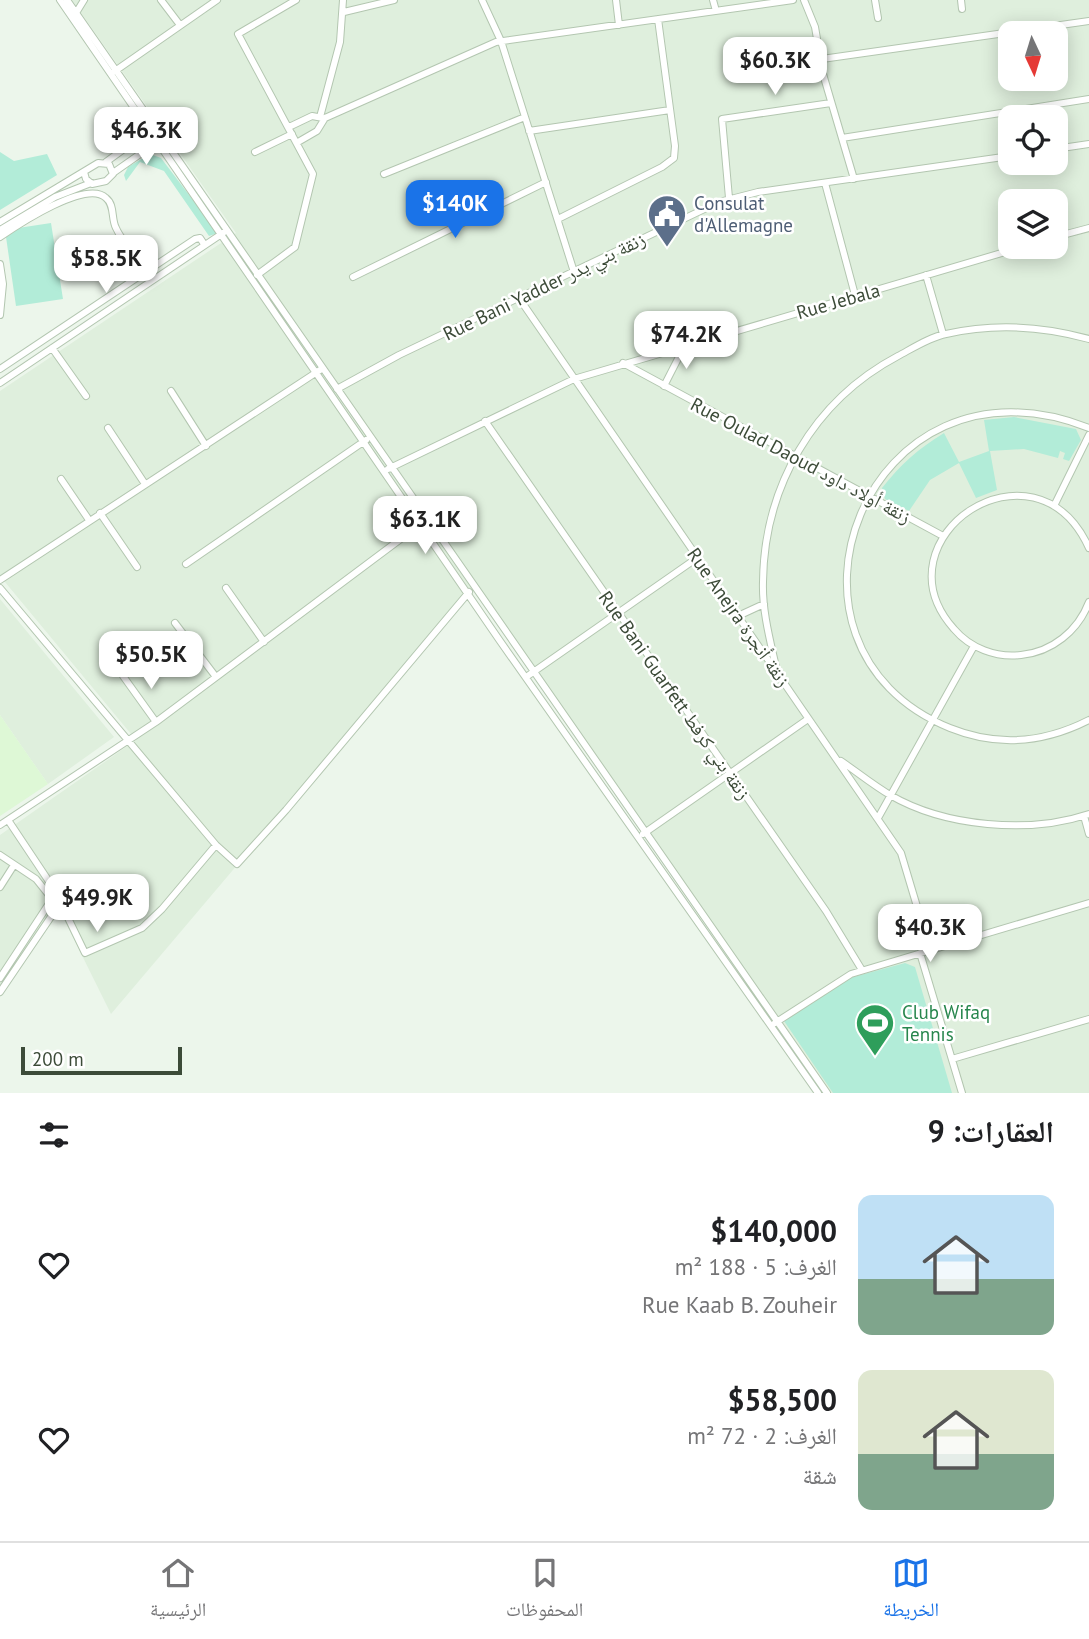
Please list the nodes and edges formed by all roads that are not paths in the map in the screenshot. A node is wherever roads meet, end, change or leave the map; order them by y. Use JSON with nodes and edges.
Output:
{"nodes":[{"id":1,"x":60,"y":0,"type":"edge"},
{"id":2,"x":67,"y":0,"type":"edge"},
{"id":3,"x":84,"y":0,"type":"edge"},
{"id":4,"x":161,"y":0,"type":"edge"},
{"id":5,"x":217,"y":0,"type":"edge"},
{"id":6,"x":296,"y":0,"type":"edge"},
{"id":7,"x":343,"y":0,"type":"edge"},
{"id":8,"x":394,"y":0,"type":"edge"},
{"id":9,"x":482,"y":0,"type":"edge"},
{"id":10,"x":616,"y":0,"type":"edge"},
{"id":11,"x":713,"y":0,"type":"edge"},
{"id":12,"x":793,"y":0,"type":"edge"},
{"id":13,"x":804,"y":0,"type":"edge"},
{"id":14,"x":875,"y":0,"type":"edge"},
{"id":15,"x":961,"y":0,"type":"edge"},
{"id":16,"x":962,"y":9,"type":"dead end"},
{"id":17,"x":716,"y":11,"type":"junction"},
{"id":18,"x":344,"y":12,"type":"junction"},
{"id":19,"x":74,"y":15,"type":"junction"},
{"id":20,"x":878,"y":18,"type":"dead end"},
{"id":21,"x":658,"y":19,"type":"junction"},
{"id":22,"x":1089,"y":21,"type":"edge"},
{"id":23,"x":180,"y":25,"type":"junction"},
{"id":24,"x":619,"y":25,"type":"junction"},
{"id":25,"x":501,"y":41,"type":"junction"},
{"id":26,"x":822,"y":58,"type":"junction"},
{"id":27,"x":114,"y":72,"type":"junction"},
{"id":28,"x":1089,"y":99,"type":"edge"},
{"id":29,"x":831,"y":103,"type":"junction"},
{"id":30,"x":670,"y":110,"type":"junction"},
{"id":31,"x":526,"y":117,"type":"junction"},
{"id":32,"x":322,"y":118,"type":"junction"},
{"id":33,"x":153,"y":128,"type":"junction"},
{"id":34,"x":291,"y":130,"type":"junction"},
{"id":35,"x":530,"y":131,"type":"junction"},
{"id":36,"x":842,"y":138,"type":"junction"},
{"id":37,"x":161,"y":140,"type":"junction"},
{"id":38,"x":298,"y":142,"type":"junction"},
{"id":39,"x":1089,"y":144,"type":"edge"},
{"id":40,"x":1068,"y":147,"type":"edge"},
{"id":41,"x":256,"y":152,"type":"dead end"},
{"id":42,"x":998,"y":158,"type":"edge"},
{"id":43,"x":106,"y":162,"type":"junction"},
{"id":44,"x":84,"y":172,"type":"junction"},
{"id":45,"x":113,"y":173,"type":"junction"},
{"id":46,"x":384,"y":174,"type":"dead end"},
{"id":47,"x":853,"y":178,"type":"junction"},
{"id":48,"x":546,"y":182,"type":"junction"},
{"id":49,"x":91,"y":183,"type":"junction"},
{"id":50,"x":825,"y":183,"type":"junction"},
{"id":51,"x":729,"y":198,"type":"junction"},
{"id":52,"x":558,"y":219,"type":"junction"},
{"id":53,"x":0,"y":222,"type":"edge"},
{"id":54,"x":1089,"y":228,"type":"edge"},
{"id":55,"x":0,"y":230,"type":"edge"},
{"id":56,"x":225,"y":232,"type":"junction"},
{"id":57,"x":1068,"y":234,"type":"edge"},
{"id":58,"x":0,"y":237,"type":"edge"},
{"id":59,"x":204,"y":244,"type":"junction"},
{"id":60,"x":998,"y":254,"type":"edge"},
{"id":61,"x":0,"y":264,"type":"edge"},
{"id":62,"x":149,"y":271,"type":"junction"},
{"id":63,"x":573,"y":272,"type":"junction"},
{"id":64,"x":926,"y":275,"type":"junction"},
{"id":65,"x":256,"y":276,"type":"junction"},
{"id":66,"x":353,"y":277,"type":"dead end"},
{"id":67,"x":855,"y":295,"type":"junction"},
{"id":68,"x":519,"y":298,"type":"junction"},
{"id":69,"x":0,"y":315,"type":"edge"},
{"id":70,"x":943,"y":334,"type":"junction"},
{"id":71,"x":1089,"y":339,"type":"edge"},
{"id":72,"x":685,"y":345,"type":"junction"},
{"id":73,"x":52,"y":348,"type":"junction"},
{"id":74,"x":623,"y":363,"type":"junction"},
{"id":75,"x":0,"y":369,"type":"edge"},
{"id":76,"x":321,"y":369,"type":"junction"},
{"id":77,"x":574,"y":379,"type":"junction"},
{"id":78,"x":0,"y":383,"type":"edge"},
{"id":79,"x":664,"y":386,"type":"junction"},
{"id":80,"x":335,"y":390,"type":"junction"},
{"id":81,"x":171,"y":391,"type":"dead end"},
{"id":82,"x":86,"y":396,"type":"dead end"},
{"id":83,"x":485,"y":421,"type":"junction"},
{"id":84,"x":108,"y":428,"type":"dead end"},
{"id":85,"x":1089,"y":428,"type":"edge"},
{"id":86,"x":1089,"y":435,"type":"edge"},
{"id":87,"x":368,"y":439,"type":"junction"},
{"id":88,"x":206,"y":446,"type":"junction"},
{"id":89,"x":793,"y":457,"type":"junction"},
{"id":90,"x":388,"y":469,"type":"junction"},
{"id":91,"x":61,"y":479,"type":"dead end"},
{"id":92,"x":145,"y":484,"type":"junction"},
{"id":93,"x":869,"y":496,"type":"junction"},
{"id":94,"x":1054,"y":506,"type":"junction"},
{"id":95,"x":100,"y":513,"type":"junction"},
{"id":96,"x":89,"y":520,"type":"junction"},
{"id":97,"x":424,"y":522,"type":"junction"},
{"id":98,"x":943,"y":536,"type":"junction"},
{"id":99,"x":1089,"y":548,"type":"edge"},
{"id":100,"x":697,"y":558,"type":"junction"},
{"id":101,"x":186,"y":564,"type":"dead end"},
{"id":102,"x":137,"y":567,"type":"dead end"},
{"id":103,"x":0,"y":580,"type":"edge"},
{"id":104,"x":0,"y":588,"type":"edge"},
{"id":105,"x":226,"y":588,"type":"dead end"},
{"id":106,"x":470,"y":590,"type":"junction"},
{"id":107,"x":1089,"y":602,"type":"edge"},
{"id":108,"x":764,"y":604,"type":"junction"},
{"id":109,"x":618,"y":612,"type":"junction"},
{"id":110,"x":738,"y":615,"type":"junction"},
{"id":111,"x":1086,"y":617,"type":"edge"},
{"id":112,"x":175,"y":623,"type":"dead end"},
{"id":113,"x":264,"y":642,"type":"junction"},
{"id":114,"x":974,"y":646,"type":"junction"},
{"id":115,"x":778,"y":672,"type":"junction"},
{"id":116,"x":529,"y":675,"type":"junction"},
{"id":117,"x":123,"y":676,"type":"dead end"},
{"id":118,"x":216,"y":677,"type":"junction"},
{"id":119,"x":808,"y":719,"type":"junction"},
{"id":120,"x":933,"y":720,"type":"junction"},
{"id":121,"x":1089,"y":720,"type":"edge"},
{"id":122,"x":156,"y":722,"type":"junction"},
{"id":123,"x":130,"y":740,"type":"junction"},
{"id":124,"x":836,"y":758,"type":"junction"},
{"id":125,"x":729,"y":774,"type":"junction"},
{"id":126,"x":891,"y":796,"type":"junction"},
{"id":127,"x":1087,"y":815,"type":"edge"},
{"id":128,"x":878,"y":818,"type":"junction"},
{"id":129,"x":8,"y":820,"type":"junction"},
{"id":130,"x":0,"y":825,"type":"edge"},
{"id":131,"x":1089,"y":834,"type":"edge"},
{"id":132,"x":641,"y":835,"type":"junction"},
{"id":133,"x":216,"y":845,"type":"junction"},
{"id":134,"x":0,"y":855,"type":"edge"},
{"id":135,"x":14,"y":865,"type":"junction"},
{"id":136,"x":0,"y":887,"type":"edge"},
{"id":137,"x":61,"y":902,"type":"junction"},
{"id":138,"x":1089,"y":903,"type":"edge"},
{"id":139,"x":930,"y":950,"type":"junction"},
{"id":140,"x":920,"y":953,"type":"junction"},
{"id":141,"x":862,"y":970,"type":"junction"},
{"id":142,"x":0,"y":978,"type":"edge"},
{"id":143,"x":0,"y":992,"type":"edge"},
{"id":144,"x":1089,"y":1019,"type":"edge"},
{"id":145,"x":774,"y":1023,"type":"junction"},
{"id":146,"x":951,"y":1059,"type":"junction"},
{"id":147,"x":818,"y":1093,"type":"edge"},
{"id":148,"x":827,"y":1093,"type":"edge"},
{"id":149,"x":962,"y":1093,"type":"edge"}],
"edges":[{"from":1,"to":19,"type":"street"},
{"from":2,"to":19,"type":"street"},
{"from":3,"to":19,"type":"street"},
{"from":4,"to":23,"type":"street"},
{"from":5,"to":23,"type":"street"},
{"from":6,"to":34,"type":"street"},
{"from":7,"to":18,"type":"street"},
{"from":8,"to":18,"type":"street"},
{"from":9,"to":25,"type":"street"},
{"from":10,"to":24,"type":"street"},
{"from":11,"to":17,"type":"street"},
{"from":12,"to":17,"type":"street"},
{"from":13,"to":26,"type":"street"},
{"from":14,"to":20,"type":"street"},
{"from":15,"to":16,"type":"street"},
{"from":17,"to":21,"type":"street"},
{"from":18,"to":32,"type":"street"},
{"from":19,"to":27,"type":"street"},
{"from":21,"to":24,"type":"street"},
{"from":21,"to":30,"type":"street"},
{"from":22,"to":26,"type":"street"},
{"from":23,"to":27,"type":"street"},
{"from":24,"to":25,"type":"street"},
{"from":25,"to":31,"type":"street"},
{"from":25,"to":32,"type":"street"},
{"from":26,"to":29,"type":"street"},
{"from":27,"to":33,"type":"street"},
{"from":28,"to":36,"type":"street"},
{"from":29,"to":36,"type":"street"},
{"from":29,"to":51,"type":"street"},
{"from":30,"to":35,"type":"street"},
{"from":30,"to":52,"type":"street"},
{"from":31,"to":35,"type":"street"},
{"from":31,"to":46,"type":"street"},
{"from":32,"to":34,"type":"street"},
{"from":32,"to":38,"type":"street"},
{"from":33,"to":37,"type":"street"},
{"from":33,"to":43,"type":"street"},
{"from":34,"to":38,"type":"street"},
{"from":34,"to":41,"type":"street"},
{"from":35,"to":48,"type":"street"},
{"from":36,"to":47,"type":"street"},
{"from":37,"to":45,"type":"street"},
{"from":37,"to":56,"type":"street"},
{"from":38,"to":65,"type":"street"},
{"from":39,"to":40,"type":"street"},
{"from":42,"to":47,"type":"street","name":"Rue Bani Yadder زنقة بني يدر"},
{"from":43,"to":44,"type":"street"},
{"from":43,"to":45,"type":"street"},
{"from":44,"to":49,"type":"street"},
{"from":44,"to":53,"type":"street"},
{"from":45,"to":49,"type":"street"},
{"from":47,"to":50,"type":"street","name":"Rue Bani Yadder زنقة بني يدر"},
{"from":48,"to":52,"type":"street"},
{"from":48,"to":66,"type":"street"},
{"from":49,"to":55,"type":"street"},
{"from":50,"to":51,"type":"street","name":"Rue Bani Yadder زنقة بني يدر"},
{"from":50,"to":67,"type":"street"},
{"from":51,"to":63,"type":"street","name":"Rue Bani Yadder زنقة بني يدر"},
{"from":52,"to":63,"type":"street"},
{"from":54,"to":57,"type":"street"},
{"from":56,"to":59,"type":"street"},
{"from":56,"to":65,"type":"street"},
{"from":58,"to":62,"type":"street"},
{"from":59,"to":62,"type":"street"},
{"from":59,"to":73,"type":"street"},
{"from":60,"to":64,"type":"street","name":"Rue Jebala"},
{"from":61,"to":69,"type":"street"},
{"from":62,"to":75,"type":"street"},
{"from":63,"to":68,"type":"street","name":"Rue Bani Yadder زنقة بني يدر"},
{"from":64,"to":67,"type":"street","name":"Rue Jebala"},
{"from":64,"to":70,"type":"street"},
{"from":65,"to":76,"type":"street"},
{"from":67,"to":72,"type":"street","name":"Rue Jebala"},
{"from":68,"to":77,"type":"street","name":"Rue Anejra زنقة أنجرة"},
{"from":68,"to":80,"type":"street","name":"Rue Bani Yadder زنقة بني يدر"},
{"from":70,"to":71,"type":"street"},
{"from":70,"to":89,"type":"street"},
{"from":72,"to":74,"type":"street","name":"Rue Jebala"},
{"from":72,"to":79,"type":"street"},
{"from":73,"to":78,"type":"street"},
{"from":73,"to":82,"type":"street"},
{"from":74,"to":77,"type":"street","name":"Rue Jebala"},
{"from":74,"to":79,"type":"street","name":"Rue Oulad Daoud زنقة أولاد داود"},
{"from":76,"to":80,"type":"street"},
{"from":76,"to":88,"type":"street"},
{"from":77,"to":83,"type":"street","name":"Rue Jebala"},
{"from":77,"to":100,"type":"street","name":"Rue Anejra زنقة أنجرة"},
{"from":79,"to":89,"type":"street","name":"Rue Oulad Daoud زنقة أولاد داود"},
{"from":80,"to":87,"type":"street"},
{"from":81,"to":88,"type":"street"},
{"from":83,"to":90,"type":"street","name":"Rue Jebala"},
{"from":83,"to":109,"type":"street","name":"Rue Bani Guarfett زنقة بني كرفط"},
{"from":84,"to":92,"type":"street"},
{"from":85,"to":93,"type":"street"},
{"from":86,"to":94,"type":"street"},
{"from":87,"to":90,"type":"street"},
{"from":87,"to":101,"type":"street"},
{"from":88,"to":92,"type":"street"},
{"from":89,"to":93,"type":"street","name":"Rue Oulad Daoud زنقة أولاد داود"},
{"from":89,"to":108,"type":"street"},
{"from":90,"to":97,"type":"street"},
{"from":91,"to":96,"type":"street"},
{"from":92,"to":95,"type":"street"},
{"from":93,"to":98,"type":"street","name":"Rue Oulad Daoud زنقة أولاد داود"},
{"from":93,"to":120,"type":"street"},
{"from":94,"to":98,"type":"street"},
{"from":94,"to":99,"type":"street"},
{"from":95,"to":96,"type":"street"},
{"from":95,"to":102,"type":"street"},
{"from":96,"to":103,"type":"street"},
{"from":97,"to":106,"type":"street"},
{"from":97,"to":113,"type":"street"},
{"from":98,"to":114,"type":"street"},
{"from":100,"to":109,"type":"street"},
{"from":100,"to":110,"type":"street","name":"Rue Anejra زنقة أنجرة"},
{"from":104,"to":123,"type":"street"},
{"from":105,"to":113,"type":"street"},
{"from":106,"to":116,"type":"street"},
{"from":106,"to":133,"type":"street"},
{"from":107,"to":111,"type":"street"},
{"from":108,"to":110,"type":"street"},
{"from":108,"to":115,"type":"street"},
{"from":109,"to":116,"type":"street"},
{"from":109,"to":125,"type":"street","name":"Rue Bani Guarfett زنقة بني كرفط"},
{"from":110,"to":115,"type":"street","name":"Rue Anejra زنقة أنجرة"},
{"from":111,"to":114,"type":"street"},
{"from":112,"to":118,"type":"street"},
{"from":113,"to":118,"type":"street"},
{"from":114,"to":120,"type":"street"},
{"from":115,"to":119,"type":"street","name":"Rue Anejra زنقة أنجرة"},
{"from":116,"to":132,"type":"street"},
{"from":117,"to":122,"type":"street"},
{"from":118,"to":122,"type":"street"},
{"from":119,"to":124,"type":"street","name":"Rue Anejra زنقة أنجرة"},
{"from":119,"to":125,"type":"street"},
{"from":120,"to":121,"type":"street"},
{"from":120,"to":126,"type":"street"},
{"from":122,"to":123,"type":"street"},
{"from":123,"to":129,"type":"street"},
{"from":123,"to":133,"type":"street"},
{"from":124,"to":126,"type":"street"},
{"from":124,"to":128,"type":"street","name":"Rue Anejra زنقة أنجرة"},
{"from":125,"to":132,"type":"street"},
{"from":125,"to":141,"type":"street","name":"Rue Bani Guarfett زنقة بني كرفط"},
{"from":126,"to":127,"type":"street"},
{"from":126,"to":128,"type":"street"},
{"from":127,"to":131,"type":"street"},
{"from":128,"to":139,"type":"street","name":"Rue Anejra زنقة أنجرة"},
{"from":129,"to":130,"type":"street"},
{"from":129,"to":137,"type":"street"},
{"from":132,"to":145,"type":"street"},
{"from":133,"to":137,"type":"street"},
{"from":134,"to":135,"type":"street"},
{"from":135,"to":136,"type":"street"},
{"from":135,"to":142,"type":"street"},
{"from":137,"to":143,"type":"street"},
{"from":138,"to":139,"type":"street"},
{"from":139,"to":140,"type":"street"},
{"from":140,"to":141,"type":"street"},
{"from":140,"to":146,"type":"street"},
{"from":141,"to":145,"type":"street"},
{"from":144,"to":146,"type":"street"},
{"from":145,"to":147,"type":"street"},
{"from":145,"to":148,"type":"street"},
{"from":146,"to":149,"type":"street"}]}
